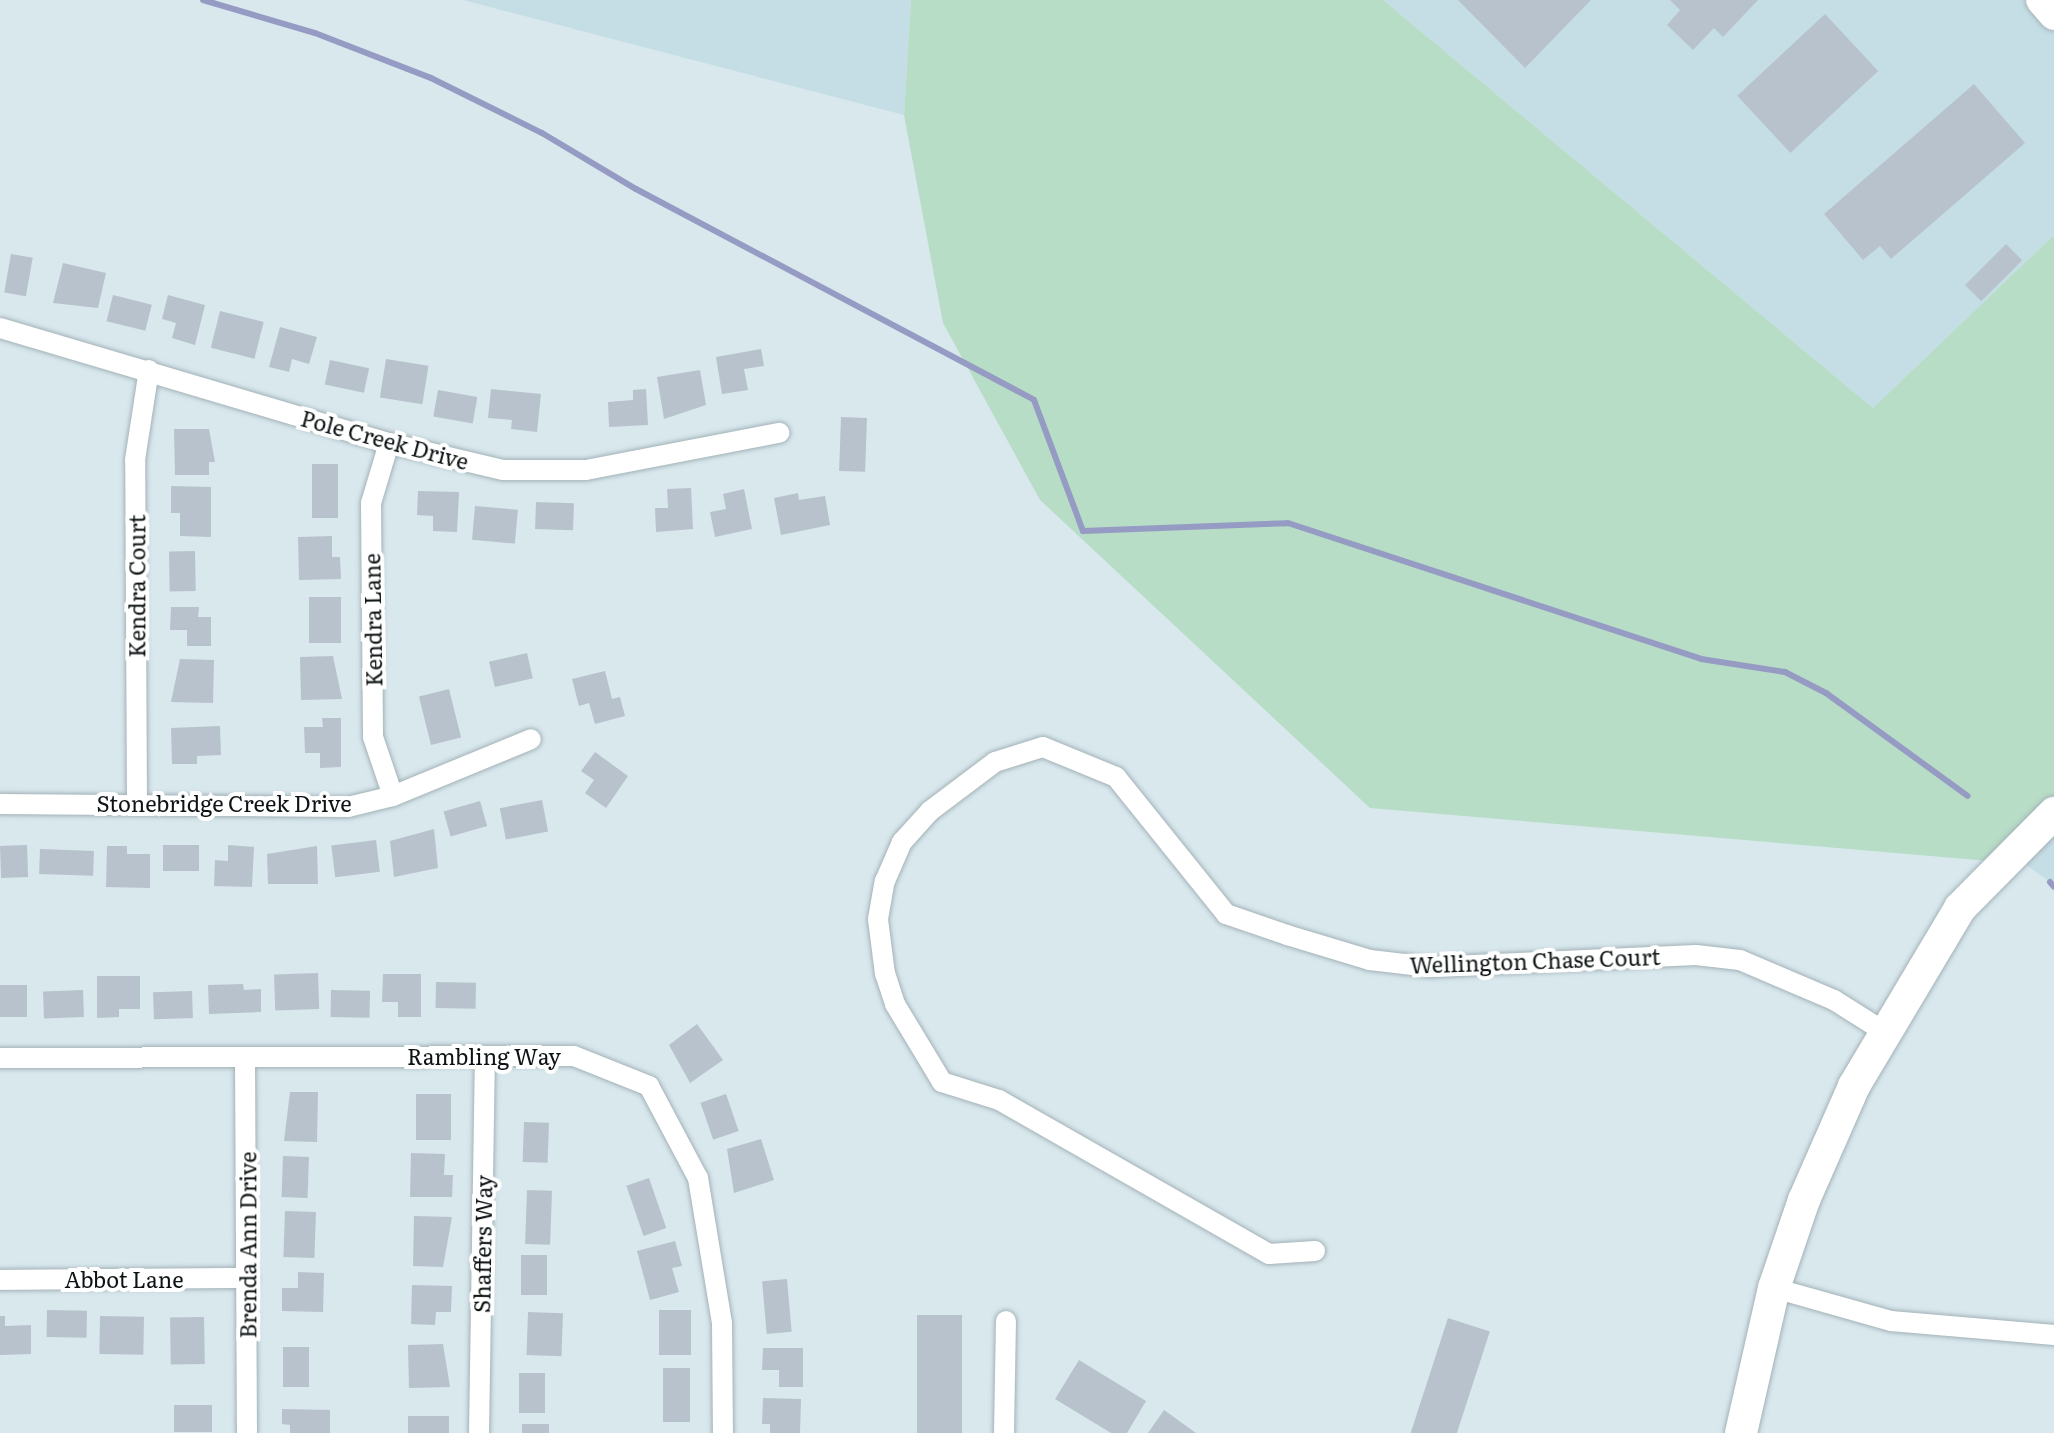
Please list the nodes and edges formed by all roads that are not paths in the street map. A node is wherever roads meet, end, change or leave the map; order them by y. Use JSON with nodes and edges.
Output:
{"nodes":[{"id":1,"x":2041,"y":0,"type":"edge"},
{"id":2,"x":2054,"y":15,"type":"edge"},
{"id":3,"x":0,"y":328,"type":"edge"},
{"id":4,"x":149,"y":370,"type":"junction"},
{"id":5,"x":779,"y":433,"type":"dead end"},
{"id":6,"x":389,"y":443,"type":"junction"},
{"id":7,"x":531,"y":739,"type":"dead end"},
{"id":8,"x":393,"y":796,"type":"junction"},
{"id":9,"x":137,"y":803,"type":"junction"},
{"id":10,"x":0,"y":804,"type":"edge"},
{"id":11,"x":2054,"y":813,"type":"edge"},
{"id":12,"x":1883,"y":1031,"type":"junction"},
{"id":13,"x":485,"y":1056,"type":"junction"},
{"id":14,"x":245,"y":1057,"type":"junction"},
{"id":15,"x":0,"y":1058,"type":"edge"},
{"id":16,"x":1315,"y":1251,"type":"dead end"},
{"id":17,"x":248,"y":1278,"type":"junction"},
{"id":18,"x":0,"y":1280,"type":"edge"},
{"id":19,"x":1774,"y":1288,"type":"junction"},
{"id":20,"x":1006,"y":1321,"type":"dead end"},
{"id":21,"x":2054,"y":1335,"type":"edge"},
{"id":22,"x":247,"y":1433,"type":"edge"},
{"id":23,"x":479,"y":1433,"type":"edge"},
{"id":24,"x":723,"y":1433,"type":"edge"},
{"id":25,"x":1004,"y":1433,"type":"edge"},
{"id":26,"x":1741,"y":1433,"type":"edge"}],
"edges":[{"from":1,"to":2,"type":"main road"},
{"from":3,"to":4,"type":"street","name":"Pole Creek Drive"},
{"from":4,"to":6,"type":"street","name":"Pole Creek Drive"},
{"from":4,"to":9,"type":"street","name":"Kendra Court"},
{"from":5,"to":6,"type":"street","name":"Pole Creek Drive"},
{"from":6,"to":8,"type":"street","name":"Kendra Lane"},
{"from":7,"to":8,"type":"street","name":"Stonebridge Creek Drive"},
{"from":8,"to":9,"type":"street","name":"Stonebridge Creek Drive"},
{"from":9,"to":10,"type":"street","name":"Stonebridge Creek Drive"},
{"from":11,"to":12,"type":"main road"},
{"from":12,"to":16,"type":"street","name":"Wellington Chase Court"},
{"from":12,"to":19,"type":"main road"},
{"from":13,"to":14,"type":"street","name":"Rambling Way"},
{"from":13,"to":23,"type":"street","name":"Shaffers Way"},
{"from":13,"to":24,"type":"street","name":"Rambling Way"},
{"from":14,"to":15,"type":"street","name":"Rambling Way"},
{"from":14,"to":17,"type":"street","name":"Brenda Ann Drive"},
{"from":17,"to":18,"type":"street","name":"Abbot Lane"},
{"from":17,"to":22,"type":"street","name":"Brenda Ann Drive"},
{"from":19,"to":21,"type":"street"},
{"from":19,"to":26,"type":"main road"},
{"from":20,"to":25,"type":"street"}]}
